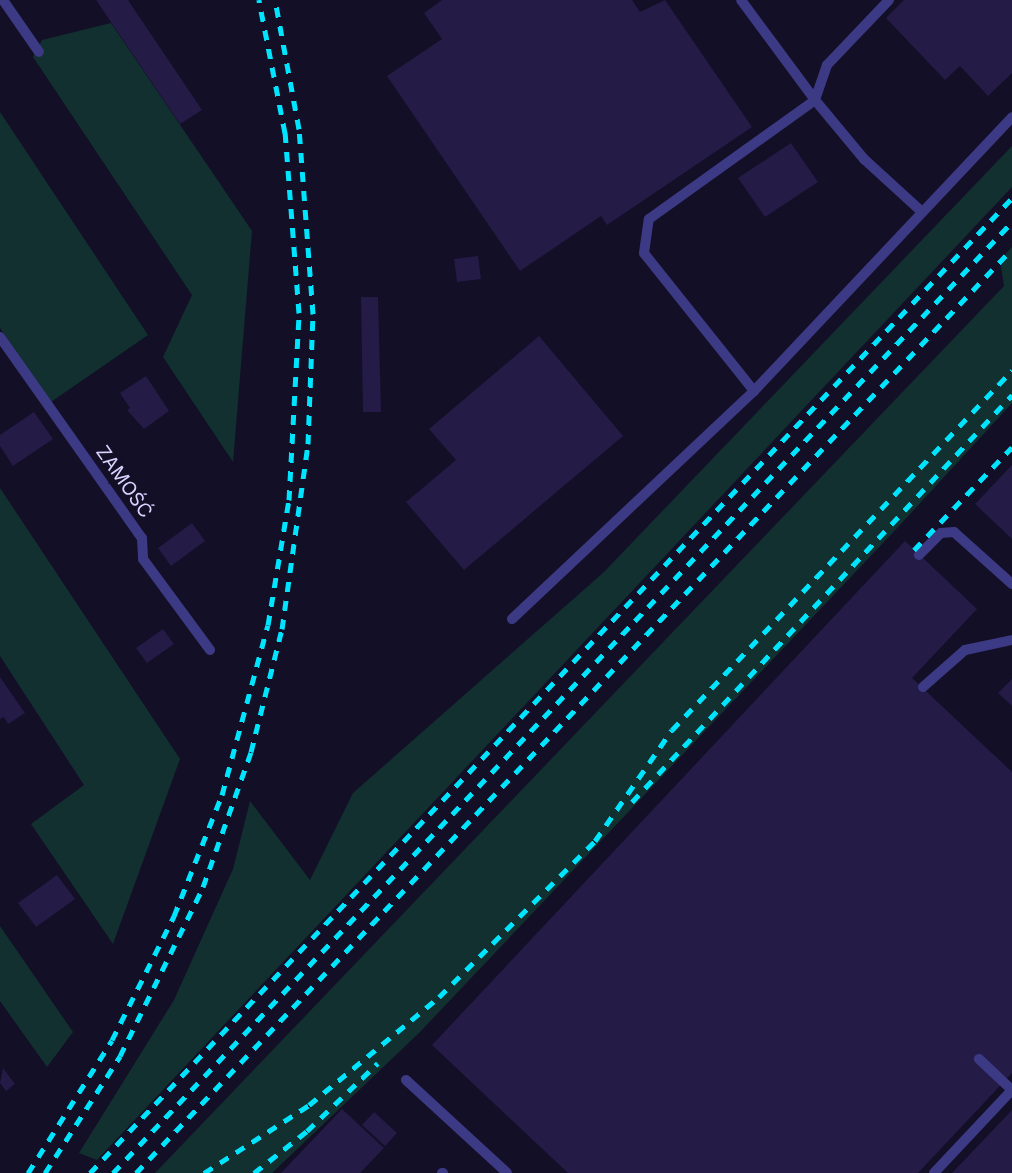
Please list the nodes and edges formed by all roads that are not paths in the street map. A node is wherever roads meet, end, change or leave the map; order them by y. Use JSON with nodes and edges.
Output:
{"nodes":[{"id":1,"x":3,"y":0,"type":"edge"},
{"id":2,"x":741,"y":0,"type":"edge"},
{"id":3,"x":889,"y":0,"type":"edge"},
{"id":4,"x":38,"y":52,"type":"dead end"},
{"id":5,"x":815,"y":100,"type":"junction"},
{"id":6,"x":1012,"y":117,"type":"edge"},
{"id":7,"x":922,"y":212,"type":"junction"},
{"id":8,"x":0,"y":337,"type":"edge"},
{"id":9,"x":754,"y":391,"type":"junction"},
{"id":10,"x":919,"y":555,"type":"dead end"},
{"id":11,"x":1012,"y":584,"type":"edge"},
{"id":12,"x":512,"y":619,"type":"dead end"},
{"id":13,"x":1012,"y":640,"type":"edge"},
{"id":14,"x":210,"y":650,"type":"dead end"},
{"id":15,"x":923,"y":687,"type":"dead end"},
{"id":16,"x":979,"y":1059,"type":"dead end"},
{"id":17,"x":406,"y":1080,"type":"dead end"},
{"id":18,"x":1012,"y":1090,"type":"edge"},
{"id":19,"x":1002,"y":1102,"type":"junction"},
{"id":20,"x":1011,"y":1111,"type":"edge"},
{"id":21,"x":507,"y":1173,"type":"edge"},
{"id":22,"x":934,"y":1173,"type":"edge"}],
"edges":[{"from":1,"to":4,"type":"lane"},
{"from":2,"to":5,"type":"lane"},
{"from":3,"to":5,"type":"lane"},
{"from":5,"to":7,"type":"lane"},
{"from":5,"to":9,"type":"lane"},
{"from":6,"to":7,"type":"lane"},
{"from":7,"to":9,"type":"lane"},
{"from":8,"to":14,"type":"lane","name":"ZAMOŚĆ"},
{"from":9,"to":12,"type":"lane"},
{"from":10,"to":11,"type":"lane"},
{"from":13,"to":15,"type":"lane"},
{"from":16,"to":18,"type":"lane"},
{"from":17,"to":21,"type":"lane"},
{"from":18,"to":19,"type":"lane"},
{"from":19,"to":20,"type":"lane"},
{"from":19,"to":22,"type":"lane"}]}
